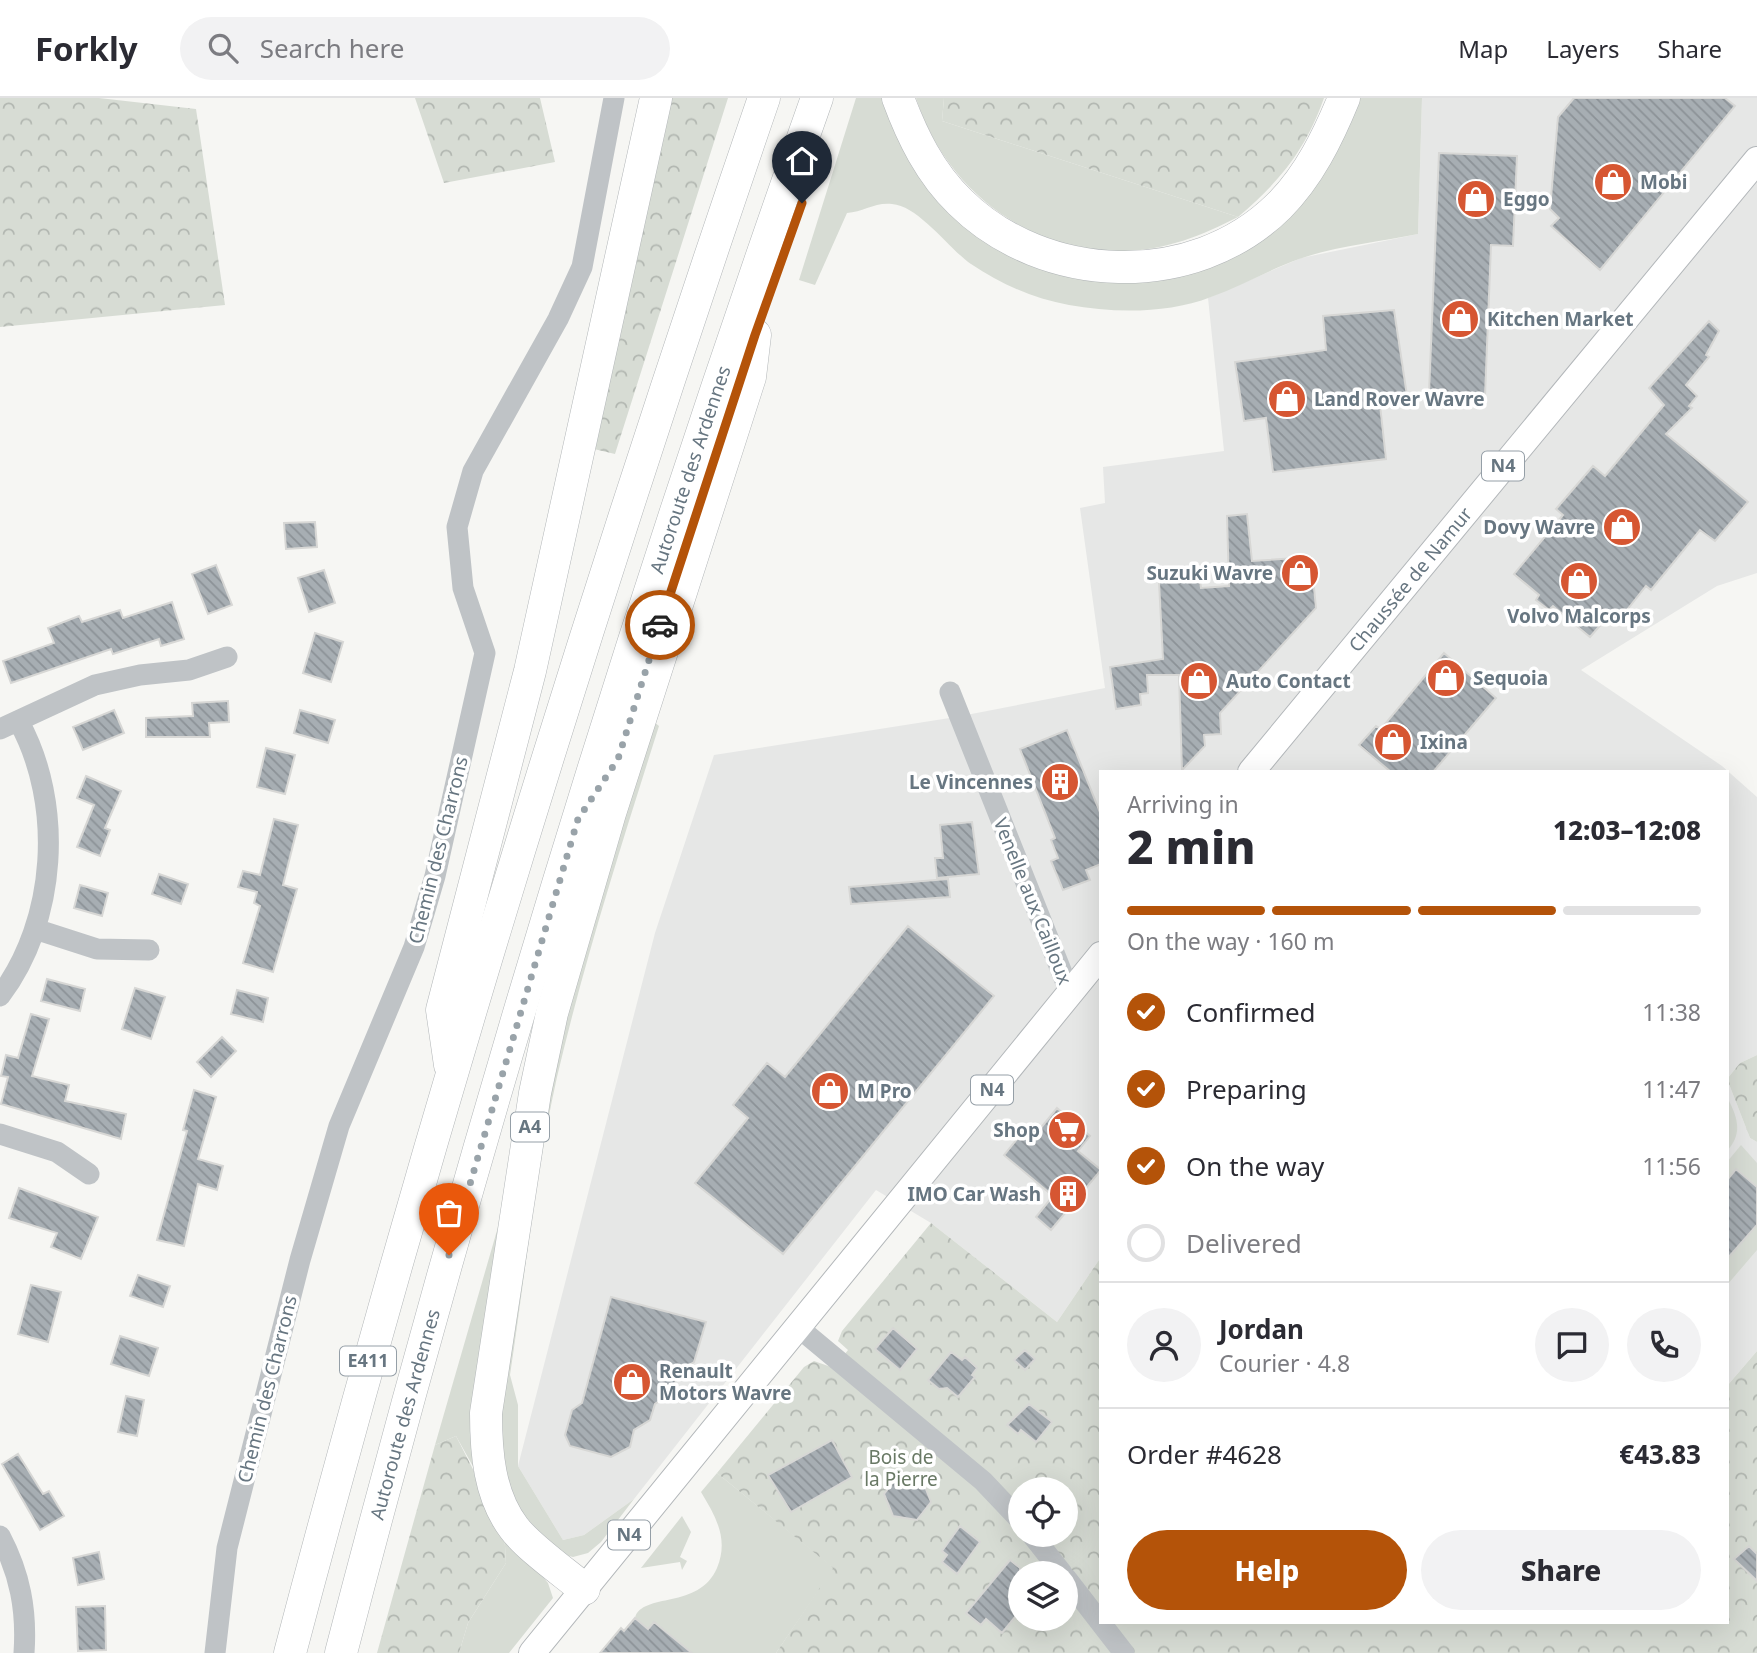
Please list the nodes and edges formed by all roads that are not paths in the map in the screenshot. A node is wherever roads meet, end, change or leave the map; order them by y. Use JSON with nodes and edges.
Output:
{"nodes":[{"id":1,"x":614,"y":98,"type":"edge"},
{"id":2,"x":656,"y":98,"type":"edge"},
{"id":3,"x":764,"y":98,"type":"edge"},
{"id":4,"x":817,"y":98,"type":"edge"},
{"id":5,"x":840,"y":98,"type":"edge"},
{"id":6,"x":898,"y":98,"type":"edge"},
{"id":7,"x":1344,"y":98,"type":"edge"},
{"id":8,"x":1757,"y":160,"type":"edge"},
{"id":9,"x":755,"y":335,"type":"junction"},
{"id":10,"x":227,"y":657,"type":"dead end"},
{"id":11,"x":950,"y":692,"type":"dead end"},
{"id":12,"x":9,"y":726,"type":"edge"},
{"id":13,"x":1253,"y":770,"type":"edge"},
{"id":14,"x":578,"y":819,"type":"junction"},
{"id":15,"x":35,"y":929,"type":"junction"},
{"id":16,"x":149,"y":950,"type":"dead end"},
{"id":17,"x":1099,"y":957,"type":"edge"},
{"id":18,"x":1070,"y":993,"type":"junction"},
{"id":19,"x":0,"y":996,"type":"edge"},
{"id":20,"x":451,"y":1071,"type":"junction"},
{"id":21,"x":0,"y":1134,"type":"edge"},
{"id":22,"x":89,"y":1174,"type":"dead end"},
{"id":23,"x":799,"y":1328,"type":"junction"},
{"id":24,"x":1008,"y":1507,"type":"edge"},
{"id":25,"x":1,"y":1541,"type":"edge"},
{"id":26,"x":1041,"y":1547,"type":"edge"},
{"id":27,"x":1053,"y":1561,"type":"edge"},
{"id":28,"x":584,"y":1589,"type":"junction"},
{"id":29,"x":1078,"y":1594,"type":"edge"},
{"id":30,"x":1099,"y":1621,"type":"edge"},
{"id":31,"x":1102,"y":1624,"type":"edge"},
{"id":32,"x":24,"y":1653,"type":"edge"},
{"id":33,"x":215,"y":1653,"type":"edge"},
{"id":34,"x":290,"y":1653,"type":"edge"},
{"id":35,"x":341,"y":1653,"type":"edge"},
{"id":36,"x":532,"y":1653,"type":"edge"},
{"id":37,"x":1124,"y":1653,"type":"edge"}],
"edges":[{"from":1,"to":33,"type":"street","name":"Chemin des Charrons"},
{"from":2,"to":20,"type":"highway"},
{"from":3,"to":20,"type":"highway","number":"E411"},
{"from":4,"to":14,"type":"highway","name":"Autoroute des Ardennes","number":"E411"},
{"from":5,"to":9,"type":"highway"},
{"from":6,"to":7,"type":"highway"},
{"from":8,"to":13,"type":"main road","name":"Chaussée de Namur","number":"N4"},
{"from":9,"to":14,"type":"highway"},
{"from":9,"to":28,"type":"highway","number":"A4"},
{"from":10,"to":12,"type":"street"},
{"from":11,"to":18,"type":"street","name":"Venelle aux Cailloux"},
{"from":12,"to":15,"type":"street"},
{"from":14,"to":35,"type":"highway","name":"Autoroute des Ardennes","number":"E411"},
{"from":15,"to":16,"type":"street"},
{"from":15,"to":19,"type":"street"},
{"from":17,"to":18,"type":"main road","number":"N4"},
{"from":18,"to":23,"type":"main road","number":"N4"},
{"from":20,"to":34,"type":"highway","number":"E411"},
{"from":21,"to":22,"type":"street"},
{"from":23,"to":24,"type":"street"},
{"from":23,"to":28,"type":"main road","number":"N4"},
{"from":25,"to":32,"type":"street"},
{"from":26,"to":27,"type":"street"},
{"from":28,"to":36,"type":"main road","number":"N4"},
{"from":29,"to":30,"type":"street"},
{"from":31,"to":37,"type":"street"}]}
